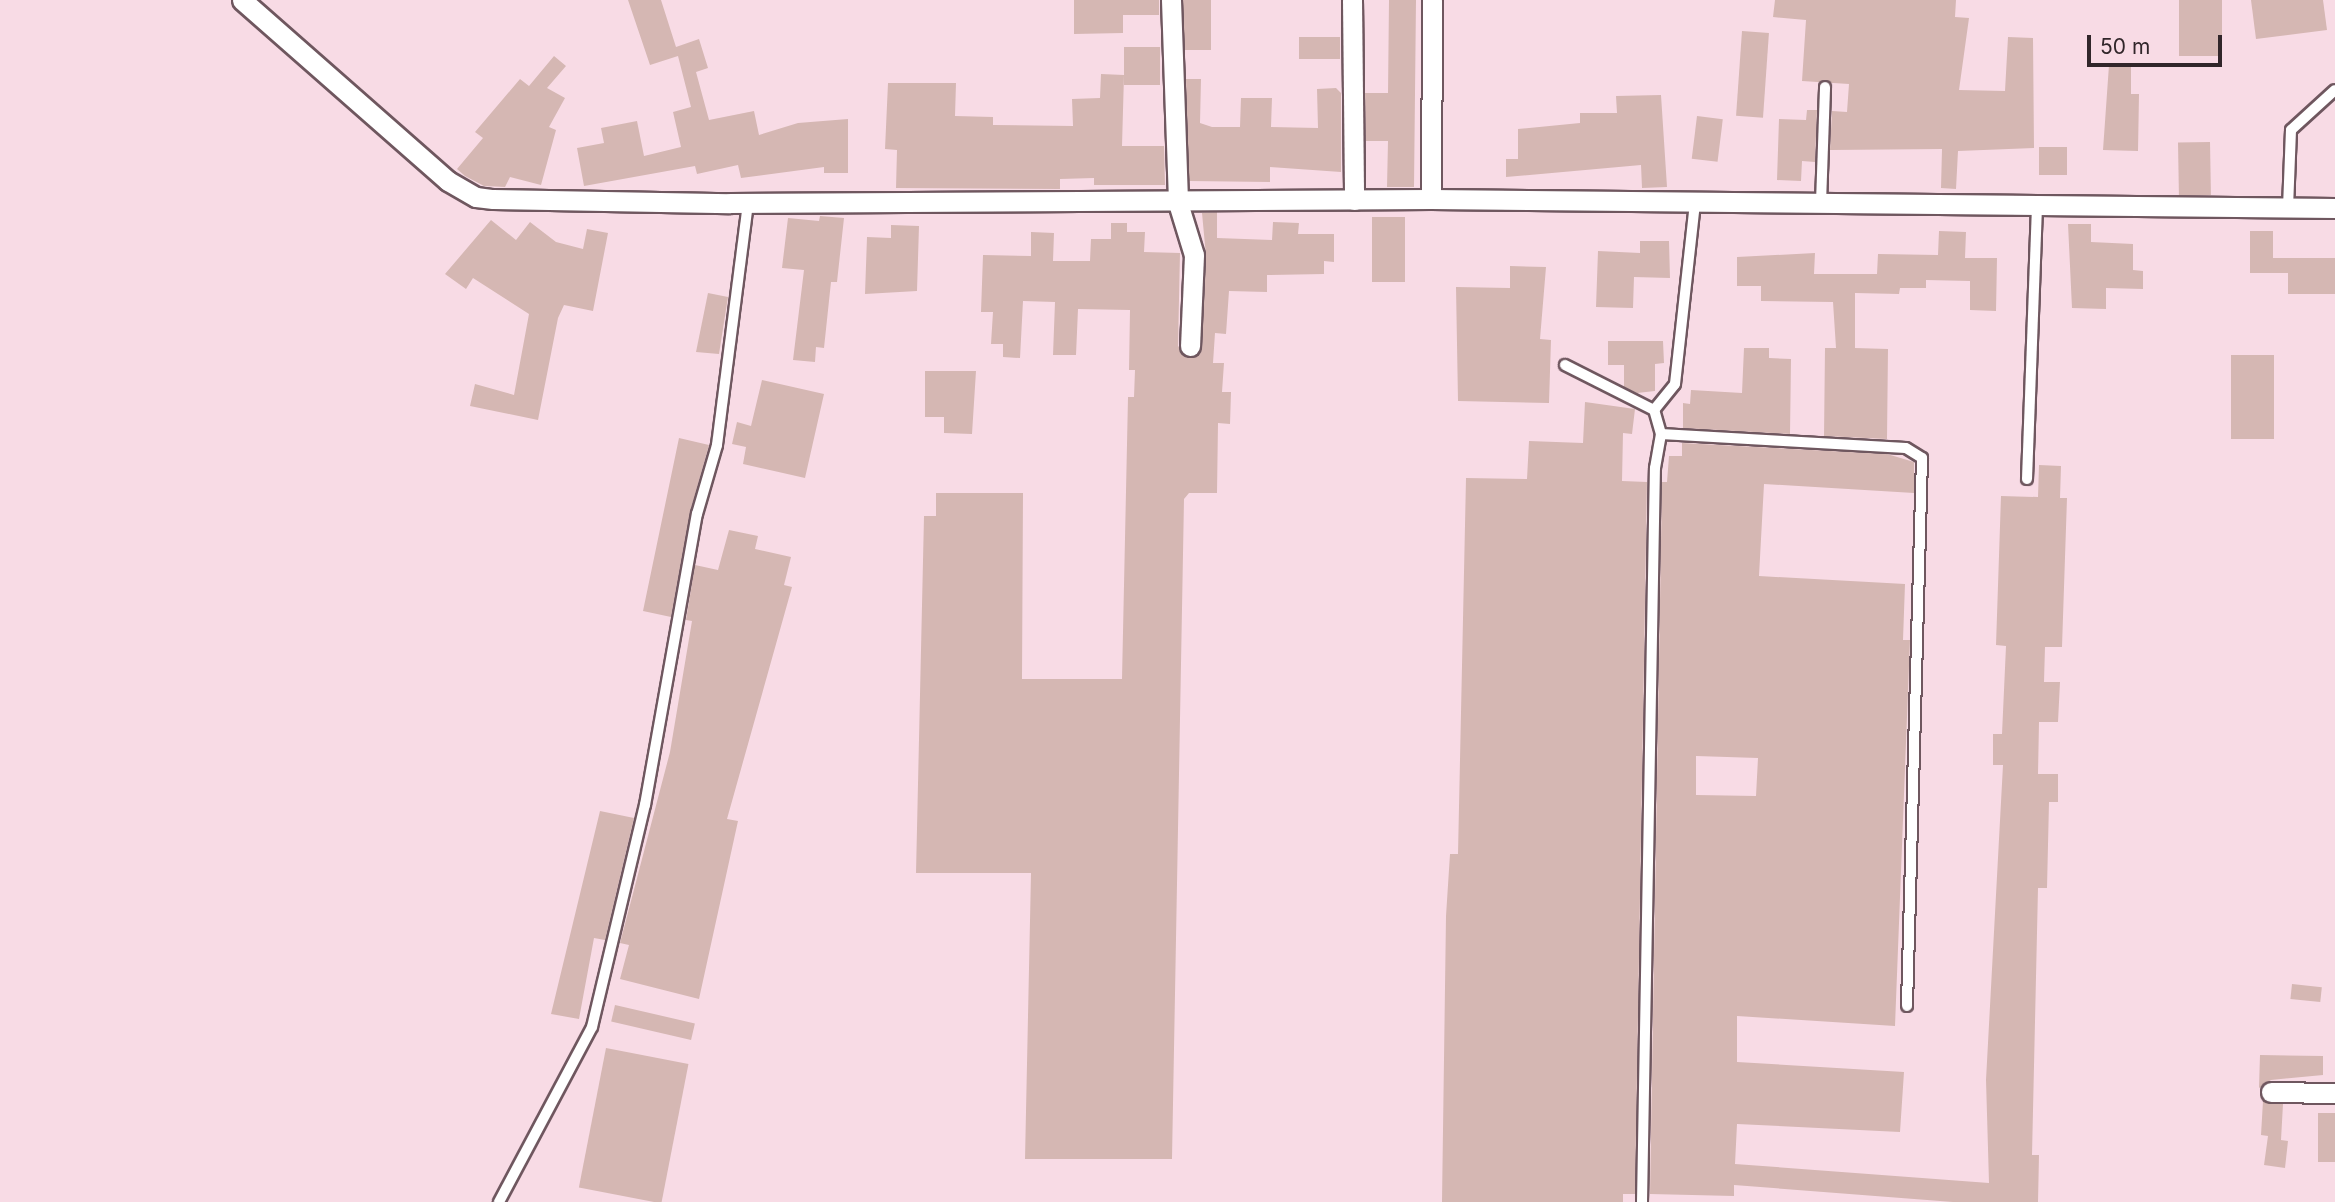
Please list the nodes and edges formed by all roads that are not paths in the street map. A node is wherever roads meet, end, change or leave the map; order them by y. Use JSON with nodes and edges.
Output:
{"nodes":[{"id":1,"x":242,"y":0,"type":"edge"},
{"id":2,"x":1171,"y":0,"type":"edge"},
{"id":3,"x":1353,"y":0,"type":"edge"},
{"id":4,"x":1432,"y":0,"type":"edge"},
{"id":5,"x":1825,"y":87,"type":"dead end"},
{"id":6,"x":2335,"y":90,"type":"edge"},
{"id":7,"x":1431,"y":199,"type":"junction"},
{"id":8,"x":1354,"y":200,"type":"junction"},
{"id":9,"x":748,"y":202,"type":"junction"},
{"id":10,"x":1178,"y":202,"type":"junction"},
{"id":11,"x":1821,"y":203,"type":"junction"},
{"id":12,"x":2037,"y":203,"type":"junction"},
{"id":13,"x":1695,"y":204,"type":"junction"},
{"id":14,"x":2288,"y":208,"type":"junction"},
{"id":15,"x":2335,"y":208,"type":"edge"},
{"id":16,"x":1190,"y":346,"type":"dead end"},
{"id":17,"x":1565,"y":365,"type":"dead end"},
{"id":18,"x":1654,"y":411,"type":"junction"},
{"id":19,"x":1661,"y":434,"type":"junction"},
{"id":20,"x":2027,"y":479,"type":"dead end"},
{"id":21,"x":1907,"y":1006,"type":"dead end"},
{"id":22,"x":2271,"y":1092,"type":"dead end"},
{"id":23,"x":2335,"y":1093,"type":"edge"},
{"id":24,"x":499,"y":1202,"type":"edge"},
{"id":25,"x":1642,"y":1202,"type":"edge"}],
"edges":[{"from":1,"to":9,"type":"street"},
{"from":2,"to":10,"type":"street"},
{"from":3,"to":8,"type":"street"},
{"from":4,"to":7,"type":"street"},
{"from":5,"to":11,"type":"lane"},
{"from":6,"to":14,"type":"lane"},
{"from":7,"to":8,"type":"street"},
{"from":7,"to":13,"type":"street"},
{"from":8,"to":10,"type":"street"},
{"from":9,"to":10,"type":"street"},
{"from":9,"to":24,"type":"lane"},
{"from":10,"to":16,"type":"street"},
{"from":11,"to":12,"type":"street"},
{"from":11,"to":13,"type":"street"},
{"from":12,"to":14,"type":"street"},
{"from":12,"to":20,"type":"lane"},
{"from":13,"to":18,"type":"lane"},
{"from":14,"to":15,"type":"street"},
{"from":17,"to":18,"type":"lane"},
{"from":18,"to":19,"type":"lane"},
{"from":19,"to":21,"type":"lane"},
{"from":19,"to":25,"type":"lane"},
{"from":22,"to":23,"type":"street"}]}
